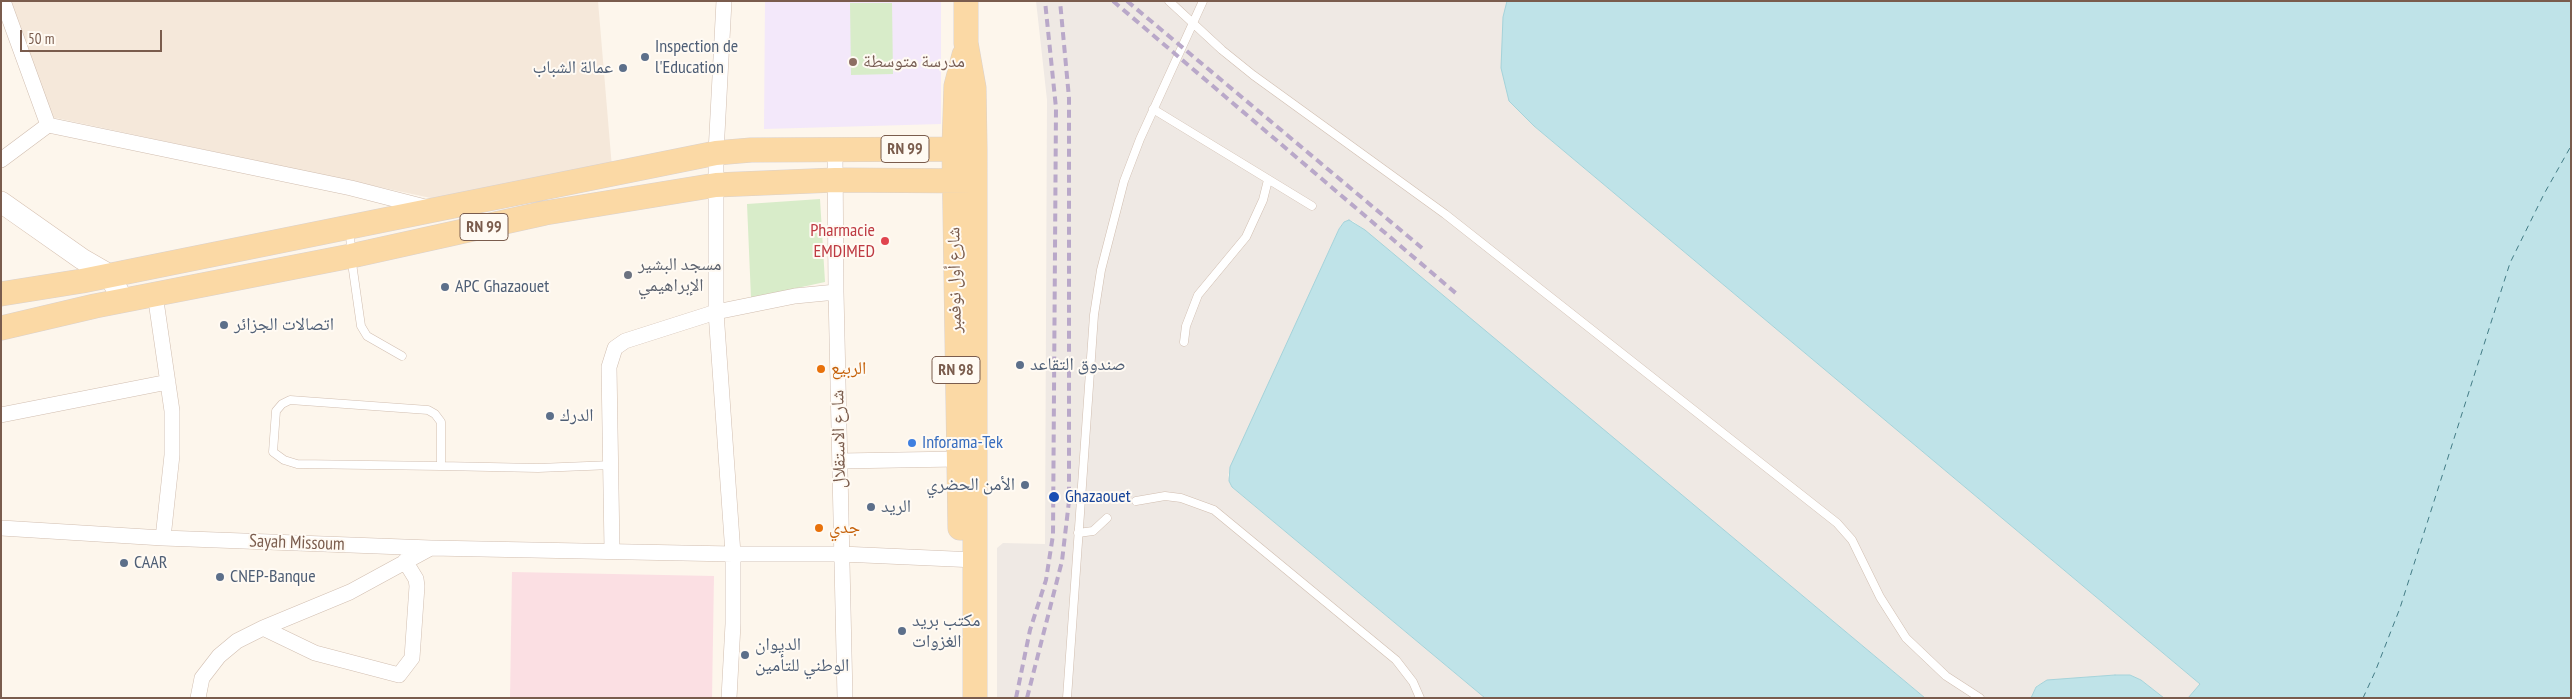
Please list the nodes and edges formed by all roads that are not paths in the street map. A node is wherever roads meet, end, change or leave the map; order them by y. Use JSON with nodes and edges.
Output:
{"nodes":[{"id":1,"x":3,"y":1,"type":"edge"},
{"id":2,"x":724,"y":1,"type":"edge"},
{"id":3,"x":966,"y":1,"type":"edge"},
{"id":4,"x":1169,"y":1,"type":"edge"},
{"id":5,"x":1203,"y":1,"type":"edge"},
{"id":6,"x":1192,"y":24,"type":"junction"},
{"id":7,"x":1153,"y":109,"type":"junction"},
{"id":8,"x":48,"y":125,"type":"junction"},
{"id":9,"x":964,"y":149,"type":"junction"},
{"id":10,"x":835,"y":150,"type":"junction"},
{"id":11,"x":716,"y":153,"type":"junction"},
{"id":12,"x":1,"y":160,"type":"edge"},
{"id":13,"x":835,"y":180,"type":"junction"},
{"id":14,"x":1268,"y":180,"type":"junction"},
{"id":15,"x":964,"y":181,"type":"junction"},
{"id":16,"x":716,"y":185,"type":"junction"},
{"id":17,"x":4,"y":206,"type":"edge"},
{"id":18,"x":1312,"y":206,"type":"dead end"},
{"id":19,"x":438,"y":210,"type":"junction"},
{"id":20,"x":350,"y":228,"type":"junction"},
{"id":21,"x":351,"y":256,"type":"junction"},
{"id":22,"x":82,"y":270,"type":"junction"},
{"id":23,"x":108,"y":274,"type":"junction"},
{"id":24,"x":836,"y":292,"type":"junction"},
{"id":25,"x":1,"y":294,"type":"edge"},
{"id":26,"x":155,"y":294,"type":"junction"},
{"id":27,"x":124,"y":301,"type":"junction"},
{"id":28,"x":95,"y":306,"type":"junction"},
{"id":29,"x":716,"y":312,"type":"junction"},
{"id":30,"x":1,"y":328,"type":"edge"},
{"id":31,"x":1184,"y":342,"type":"dead end"},
{"id":32,"x":402,"y":356,"type":"dead end"},
{"id":33,"x":168,"y":382,"type":"junction"},
{"id":34,"x":1,"y":415,"type":"edge"},
{"id":35,"x":958,"y":459,"type":"junction"},
{"id":36,"x":840,"y":461,"type":"junction"},
{"id":37,"x":612,"y":464,"type":"junction"},
{"id":38,"x":441,"y":466,"type":"junction"},
{"id":39,"x":1136,"y":501,"type":"dead end"},
{"id":40,"x":1107,"y":518,"type":"dead end"},
{"id":41,"x":1,"y":528,"type":"edge"},
{"id":42,"x":1078,"y":533,"type":"junction"},
{"id":43,"x":163,"y":538,"type":"junction"},
{"id":44,"x":431,"y":548,"type":"junction"},
{"id":45,"x":612,"y":550,"type":"junction"},
{"id":46,"x":733,"y":554,"type":"junction"},
{"id":47,"x":841,"y":554,"type":"junction"},
{"id":48,"x":969,"y":560,"type":"junction"},
{"id":49,"x":405,"y":561,"type":"junction"},
{"id":50,"x":263,"y":628,"type":"junction"},
{"id":51,"x":198,"y":698,"type":"edge"},
{"id":52,"x":729,"y":698,"type":"edge"},
{"id":53,"x":845,"y":698,"type":"edge"},
{"id":54,"x":961,"y":698,"type":"edge"},
{"id":55,"x":975,"y":698,"type":"edge"},
{"id":56,"x":1067,"y":698,"type":"edge"},
{"id":57,"x":1420,"y":698,"type":"edge"},
{"id":58,"x":1980,"y":698,"type":"edge"}],
"edges":[{"from":1,"to":8,"type":"street"},
{"from":2,"to":11,"type":"street"},
{"from":3,"to":9,"type":"main road","number":"RN 98"},
{"from":4,"to":6,"type":"lane"},
{"from":5,"to":6,"type":"lane"},
{"from":6,"to":7,"type":"lane"},
{"from":6,"to":58,"type":"lane"},
{"from":7,"to":14,"type":"lane"},
{"from":7,"to":42,"type":"lane"},
{"from":8,"to":12,"type":"street"},
{"from":8,"to":19,"type":"street"},
{"from":9,"to":10,"type":"main road","number":"RN 99"},
{"from":9,"to":15,"type":"main road","number":"RN 98"},
{"from":10,"to":11,"type":"main road","number":"RN 99"},
{"from":10,"to":13,"type":"street","name":"شارع الاستقلال"},
{"from":11,"to":16,"type":"street"},
{"from":11,"to":19,"type":"main road","number":"RN 99"},
{"from":13,"to":15,"type":"main road","number":"RN 99"},
{"from":13,"to":16,"type":"main road","number":"RN 99"},
{"from":13,"to":24,"type":"street","name":"شارع الاستقلال"},
{"from":14,"to":18,"type":"lane"},
{"from":14,"to":31,"type":"lane"},
{"from":15,"to":35,"type":"main road","name":"شارع أول نوفمبر","number":"RN 98"},
{"from":15,"to":48,"type":"main road","name":"شارع أول نوفمبر","number":"RN 98"},
{"from":16,"to":21,"type":"main road","number":"RN 99"},
{"from":16,"to":29,"type":"street"},
{"from":17,"to":22,"type":"main road"},
{"from":19,"to":20,"type":"main road","number":"RN 99"},
{"from":20,"to":21,"type":"lane"},
{"from":20,"to":23,"type":"main road","number":"RN 99"},
{"from":21,"to":26,"type":"main road","number":"RN 99"},
{"from":21,"to":32,"type":"lane"},
{"from":22,"to":23,"type":"main road","number":"RN 99"},
{"from":22,"to":25,"type":"main road","number":"RN 99"},
{"from":22,"to":28,"type":"main road"},
{"from":23,"to":27,"type":"main road"},
{"from":24,"to":29,"type":"street"},
{"from":24,"to":36,"type":"street","name":"شارع الاستقلال"},
{"from":26,"to":27,"type":"main road","number":"RN 99"},
{"from":26,"to":33,"type":"street"},
{"from":27,"to":28,"type":"main road","number":"RN 99"},
{"from":28,"to":30,"type":"main road","number":"RN 99"},
{"from":29,"to":37,"type":"street"},
{"from":29,"to":46,"type":"street"},
{"from":33,"to":34,"type":"street"},
{"from":33,"to":43,"type":"street"},
{"from":35,"to":36,"type":"street"},
{"from":35,"to":48,"type":"main road","name":"شارع أول نوفمبر","number":"RN 98"},
{"from":36,"to":47,"type":"street","name":"شارع الاستقلال"},
{"from":37,"to":38,"type":"lane"},
{"from":37,"to":45,"type":"street"},
{"from":38,"to":38,"type":"lane"},
{"from":39,"to":57,"type":"lane"},
{"from":40,"to":42,"type":"lane"},
{"from":41,"to":43,"type":"street","name":"Sayah Missoum"},
{"from":42,"to":56,"type":"lane"},
{"from":43,"to":44,"type":"street","name":"Sayah Missoum"},
{"from":44,"to":45,"type":"street","name":"Sayah Missoum"},
{"from":44,"to":49,"type":"street"},
{"from":45,"to":46,"type":"street","name":"Sayah Missoum"},
{"from":46,"to":47,"type":"street","name":"Sayah Missoum"},
{"from":46,"to":52,"type":"street"},
{"from":47,"to":48,"type":"street","name":"Sayah Missoum"},
{"from":47,"to":53,"type":"street","name":"شارع الاستقلال"},
{"from":48,"to":54,"type":"main road","name":"شارع أول نوفمبر","number":"RN 98"},
{"from":48,"to":55,"type":"main road","name":"شارع أول نوفمبر","number":"RN 98"},
{"from":49,"to":50,"type":"street"},
{"from":49,"to":50,"type":"street"},
{"from":50,"to":51,"type":"street"}]}
